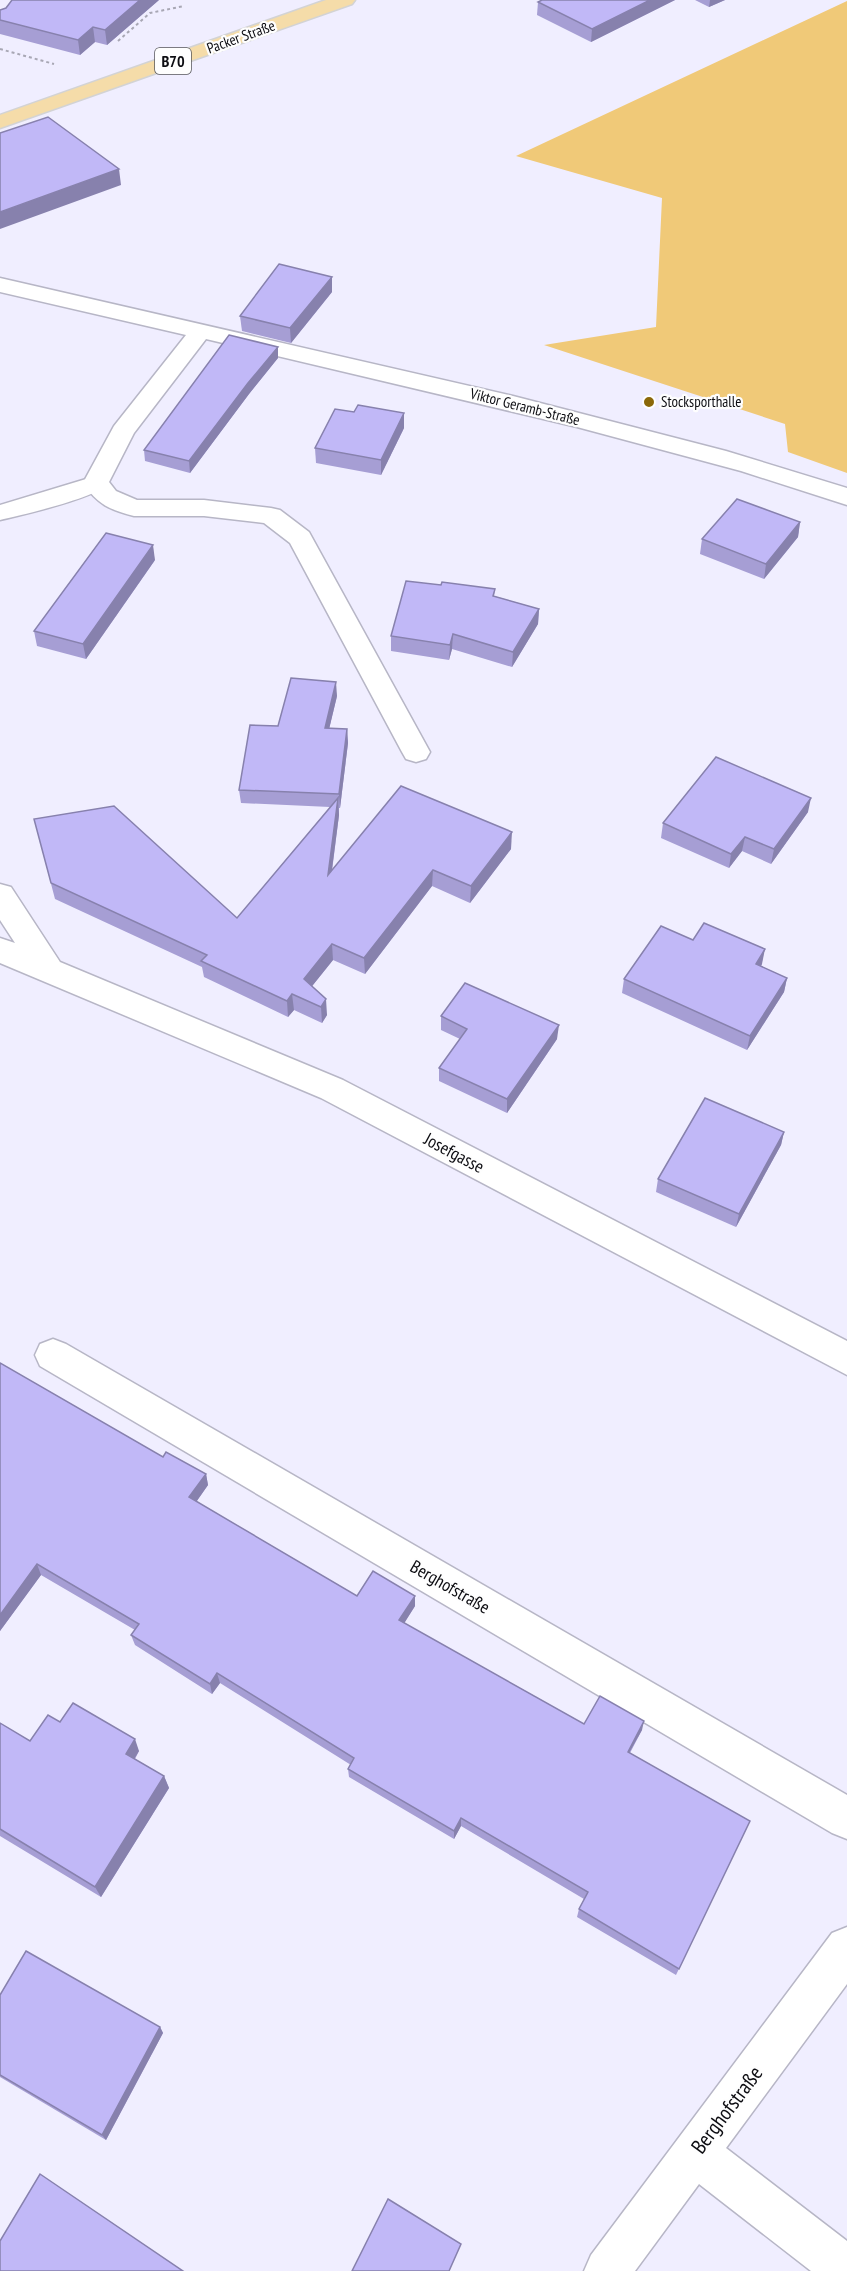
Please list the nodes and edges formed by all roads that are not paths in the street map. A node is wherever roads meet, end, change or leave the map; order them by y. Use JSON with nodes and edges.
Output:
{"nodes":[{"id":1,"x":345,"y":0,"type":"edge"},
{"id":2,"x":0,"y":122,"type":"edge"},
{"id":3,"x":0,"y":285,"type":"edge"},
{"id":4,"x":200,"y":332,"type":"junction"},
{"id":5,"x":96,"y":483,"type":"junction"},
{"id":6,"x":847,"y":496,"type":"edge"},
{"id":7,"x":0,"y":513,"type":"edge"},
{"id":8,"x":416,"y":752,"type":"dead end"},
{"id":9,"x":0,"y":896,"type":"edge"},
{"id":10,"x":0,"y":950,"type":"edge"},
{"id":11,"x":49,"y":971,"type":"junction"},
{"id":12,"x":53,"y":1356,"type":"dead end"},
{"id":13,"x":847,"y":1359,"type":"edge"},
{"id":14,"x":847,"y":1818,"type":"edge"},
{"id":15,"x":847,"y":1948,"type":"edge"},
{"id":16,"x":695,"y":2153,"type":"junction"},
{"id":17,"x":847,"y":2270,"type":"edge"},
{"id":18,"x":607,"y":2271,"type":"edge"}],
"edges":[{"from":1,"to":2,"type":"main road","name":"Packer Straße","number":"B70"},
{"from":3,"to":4,"type":"street","name":"Viktor Geramb-Straße"},
{"from":4,"to":5,"type":"street"},
{"from":4,"to":6,"type":"street","name":"Viktor Geramb-Straße"},
{"from":5,"to":7,"type":"lane"},
{"from":5,"to":8,"type":"street"},
{"from":9,"to":11,"type":"street"},
{"from":10,"to":11,"type":"street","name":"Josefgasse"},
{"from":11,"to":13,"type":"street","name":"Josefgasse"},
{"from":12,"to":14,"type":"street","name":"Berghofstraße"},
{"from":15,"to":16,"type":"street","name":"Berghofstraße"},
{"from":16,"to":17,"type":"street"},
{"from":16,"to":18,"type":"street","name":"Berghofstraße"}]}
